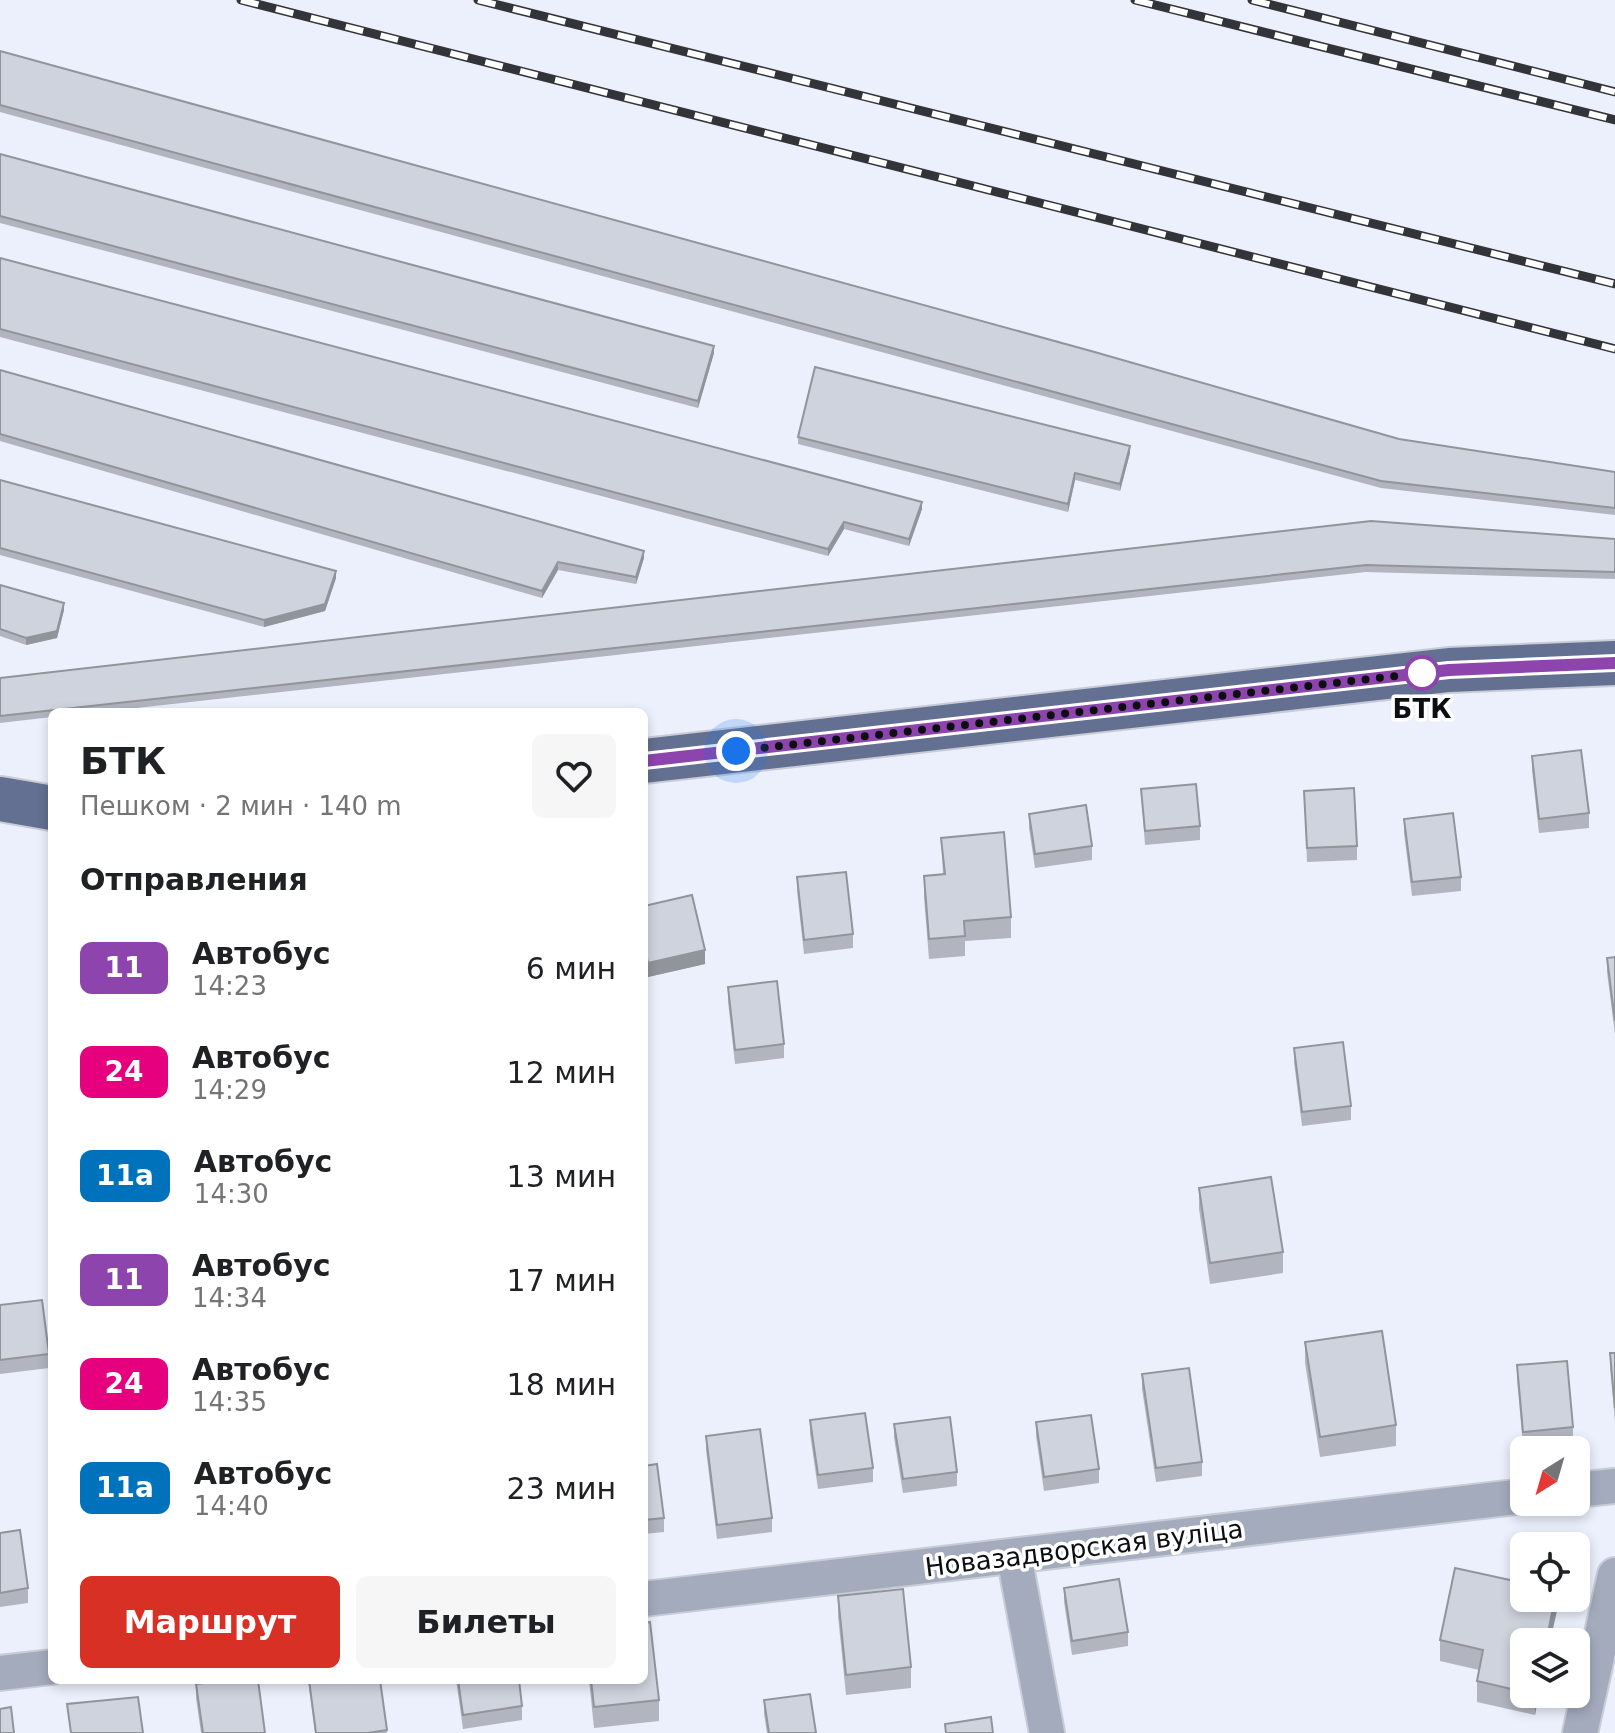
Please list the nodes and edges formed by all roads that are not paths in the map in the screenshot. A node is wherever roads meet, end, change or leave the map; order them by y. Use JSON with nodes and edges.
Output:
{"nodes":[{"id":1,"x":1615,"y":663,"type":"edge"},
{"id":2,"x":648,"y":761,"type":"edge"},
{"id":3,"x":0,"y":799,"type":"edge"},
{"id":4,"x":48,"y":807,"type":"edge"},
{"id":5,"x":1615,"y":1486,"type":"edge"},
{"id":6,"x":1590,"y":1489,"type":"edge"},
{"id":7,"x":1510,"y":1498,"type":"edge"},
{"id":8,"x":1014,"y":1556,"type":"junction"},
{"id":9,"x":1615,"y":1575,"type":"edge"},
{"id":10,"x":648,"y":1599,"type":"edge"},
{"id":11,"x":48,"y":1667,"type":"edge"},
{"id":12,"x":0,"y":1673,"type":"edge"},
{"id":13,"x":1047,"y":1733,"type":"edge"},
{"id":14,"x":1580,"y":1733,"type":"edge"}],
"edges":[{"from":1,"to":2,"type":"main road"},
{"from":3,"to":4,"type":"main road"},
{"from":5,"to":6,"type":"street"},
{"from":7,"to":8,"type":"street","name":"Новазадворская вуліца"},
{"from":8,"to":10,"type":"street","name":"Новазадворская вуліца"},
{"from":8,"to":13,"type":"street"},
{"from":9,"to":14,"type":"street"},
{"from":11,"to":12,"type":"street"}]}
